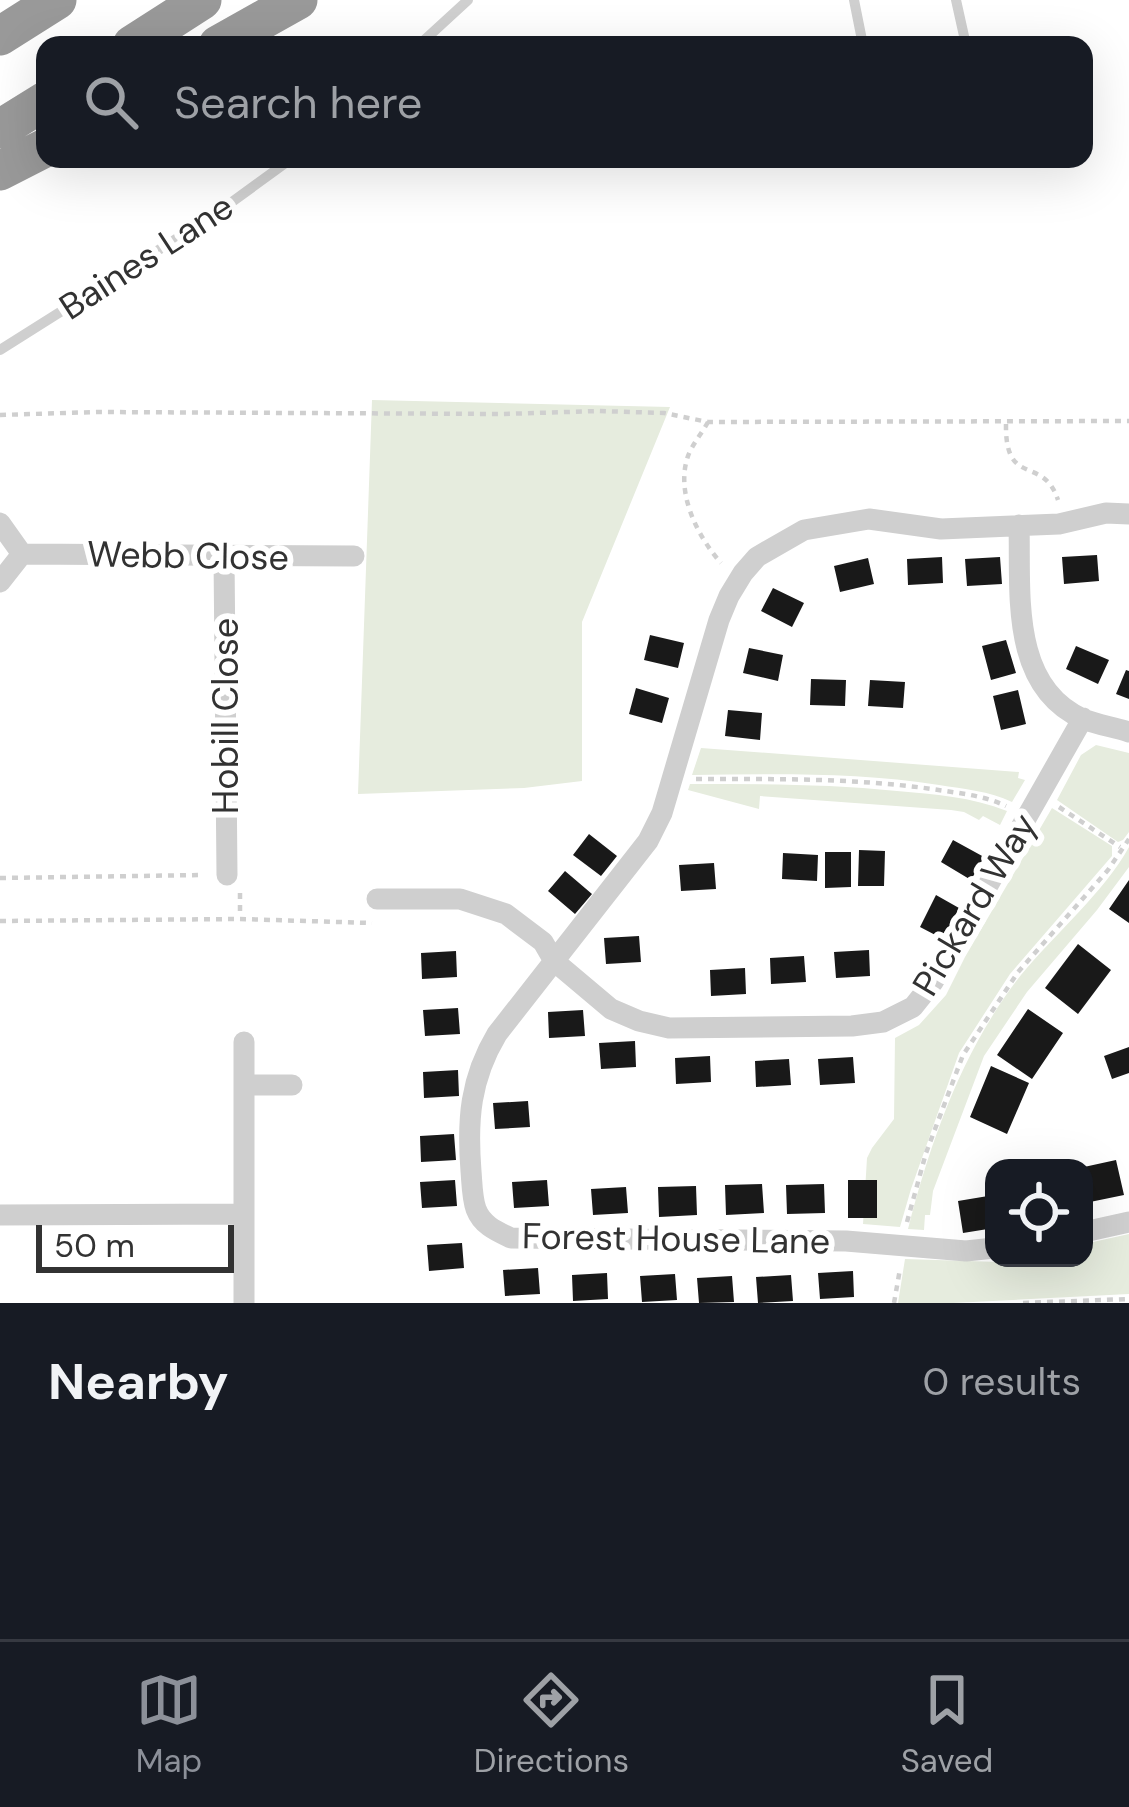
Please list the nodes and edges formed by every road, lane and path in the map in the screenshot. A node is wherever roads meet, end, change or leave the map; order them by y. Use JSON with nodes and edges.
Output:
{"nodes":[{"id":1,"x":28,"y":0,"type":"edge"},
{"id":2,"x":57,"y":0,"type":"edge"},
{"id":3,"x":202,"y":0,"type":"edge"},
{"id":4,"x":298,"y":0,"type":"edge"},
{"id":5,"x":468,"y":0,"type":"edge"},
{"id":6,"x":854,"y":0,"type":"edge"},
{"id":7,"x":956,"y":0,"type":"edge"},
{"id":8,"x":0,"y":23,"type":"edge"},
{"id":9,"x":145,"y":36,"type":"edge"},
{"id":10,"x":234,"y":36,"type":"edge"},
{"id":11,"x":429,"y":36,"type":"edge"},
{"id":12,"x":861,"y":36,"type":"edge"},
{"id":13,"x":964,"y":36,"type":"edge"},
{"id":14,"x":0,"y":37,"type":"edge"},
{"id":15,"x":36,"y":106,"type":"edge"},
{"id":16,"x":0,"y":130,"type":"edge"},
{"id":17,"x":36,"y":153,"type":"edge"},
{"id":18,"x":279,"y":168,"type":"edge"},
{"id":19,"x":0,"y":171,"type":"edge"},
{"id":20,"x":0,"y":350,"type":"edge"},
{"id":21,"x":0,"y":415,"type":"edge"},
{"id":22,"x":1129,"y":421,"type":"edge"},
{"id":23,"x":708,"y":422,"type":"junction"},
{"id":24,"x":1006,"y":422,"type":"junction"},
{"id":25,"x":1129,"y":514,"type":"edge"},
{"id":26,"x":0,"y":523,"type":"edge"},
{"id":27,"x":1059,"y":524,"type":"junction"},
{"id":28,"x":1019,"y":525,"type":"junction"},
{"id":29,"x":22,"y":554,"type":"junction"},
{"id":30,"x":224,"y":556,"type":"junction"},
{"id":31,"x":354,"y":556,"type":"dead end"},
{"id":32,"x":743,"y":573,"type":"junction"},
{"id":33,"x":0,"y":582,"type":"edge"},
{"id":34,"x":1082,"y":718,"type":"junction"},
{"id":35,"x":1129,"y":732,"type":"edge"},
{"id":36,"x":672,"y":779,"type":"junction"},
{"id":37,"x":1040,"y":794,"type":"junction"},
{"id":38,"x":1027,"y":816,"type":"junction"},
{"id":39,"x":1129,"y":838,"type":"edge"},
{"id":40,"x":1122,"y":848,"type":"junction"},
{"id":41,"x":226,"y":875,"type":"junction"},
{"id":42,"x":0,"y":878,"type":"edge"},
{"id":43,"x":377,"y":898,"type":"dead end"},
{"id":44,"x":240,"y":920,"type":"junction"},
{"id":45,"x":0,"y":921,"type":"edge"},
{"id":46,"x":376,"y":923,"type":"dead end"},
{"id":47,"x":554,"y":962,"type":"junction"},
{"id":48,"x":244,"y":1042,"type":"dead end"},
{"id":49,"x":244,"y":1085,"type":"junction"},
{"id":50,"x":292,"y":1085,"type":"dead end"},
{"id":51,"x":243,"y":1214,"type":"junction"},
{"id":52,"x":0,"y":1216,"type":"edge"},
{"id":53,"x":1129,"y":1222,"type":"edge"},
{"id":54,"x":1093,"y":1230,"type":"edge"},
{"id":55,"x":902,"y":1246,"type":"junction"},
{"id":56,"x":985,"y":1249,"type":"edge"},
{"id":57,"x":1129,"y":1299,"type":"edge"},
{"id":58,"x":244,"y":1303,"type":"edge"},
{"id":59,"x":894,"y":1303,"type":"edge"},
{"id":60,"x":1023,"y":1303,"type":"edge"}],
"edges":[{"from":1,"to":8,"type":"highway"},
{"from":2,"to":14,"type":"highway"},
{"from":3,"to":9,"type":"highway"},
{"from":4,"to":10,"type":"highway"},
{"from":5,"to":11,"type":"lane"},
{"from":6,"to":12,"type":"lane"},
{"from":7,"to":13,"type":"lane"},
{"from":15,"to":16,"type":"highway"},
{"from":17,"to":19,"type":"highway"},
{"from":18,"to":20,"type":"lane","name":"Baines Lane"},
{"from":21,"to":23,"type":"path"},
{"from":22,"to":24,"type":"path"},
{"from":23,"to":24,"type":"path"},
{"from":23,"to":32,"type":"path"},
{"from":24,"to":27,"type":"path"},
{"from":25,"to":27,"type":"street","name":"Forest House Lane"},
{"from":26,"to":29,"type":"street"},
{"from":27,"to":28,"type":"street","name":"Forest House Lane"},
{"from":28,"to":32,"type":"street","name":"Forest House Lane"},
{"from":28,"to":34,"type":"street"},
{"from":29,"to":30,"type":"street","name":"Webb Close"},
{"from":29,"to":33,"type":"street"},
{"from":30,"to":31,"type":"street","name":"Webb Close"},
{"from":30,"to":41,"type":"street","name":"Hobill Close"},
{"from":32,"to":36,"type":"street","name":"Forest House Lane"},
{"from":34,"to":35,"type":"street"},
{"from":34,"to":37,"type":"street","name":"Pickard Way"},
{"from":36,"to":38,"type":"path"},
{"from":36,"to":47,"type":"street","name":"Forest House Lane"},
{"from":37,"to":38,"type":"street","name":"Pickard Way"},
{"from":37,"to":40,"type":"path"},
{"from":38,"to":47,"type":"street","name":"Pickard Way"},
{"from":39,"to":40,"type":"path"},
{"from":40,"to":55,"type":"path"},
{"from":41,"to":42,"type":"path"},
{"from":41,"to":44,"type":"path"},
{"from":43,"to":47,"type":"street","name":"Pickard Way"},
{"from":44,"to":45,"type":"path"},
{"from":44,"to":46,"type":"path"},
{"from":47,"to":55,"type":"street","name":"Forest House Lane"},
{"from":48,"to":49,"type":"street"},
{"from":49,"to":50,"type":"street"},
{"from":49,"to":51,"type":"street"},
{"from":51,"to":52,"type":"street"},
{"from":51,"to":58,"type":"street"},
{"from":53,"to":54,"type":"street"},
{"from":55,"to":56,"type":"street","name":"Forest House Lane"},
{"from":55,"to":59,"type":"path"},
{"from":57,"to":60,"type":"path"}]}
